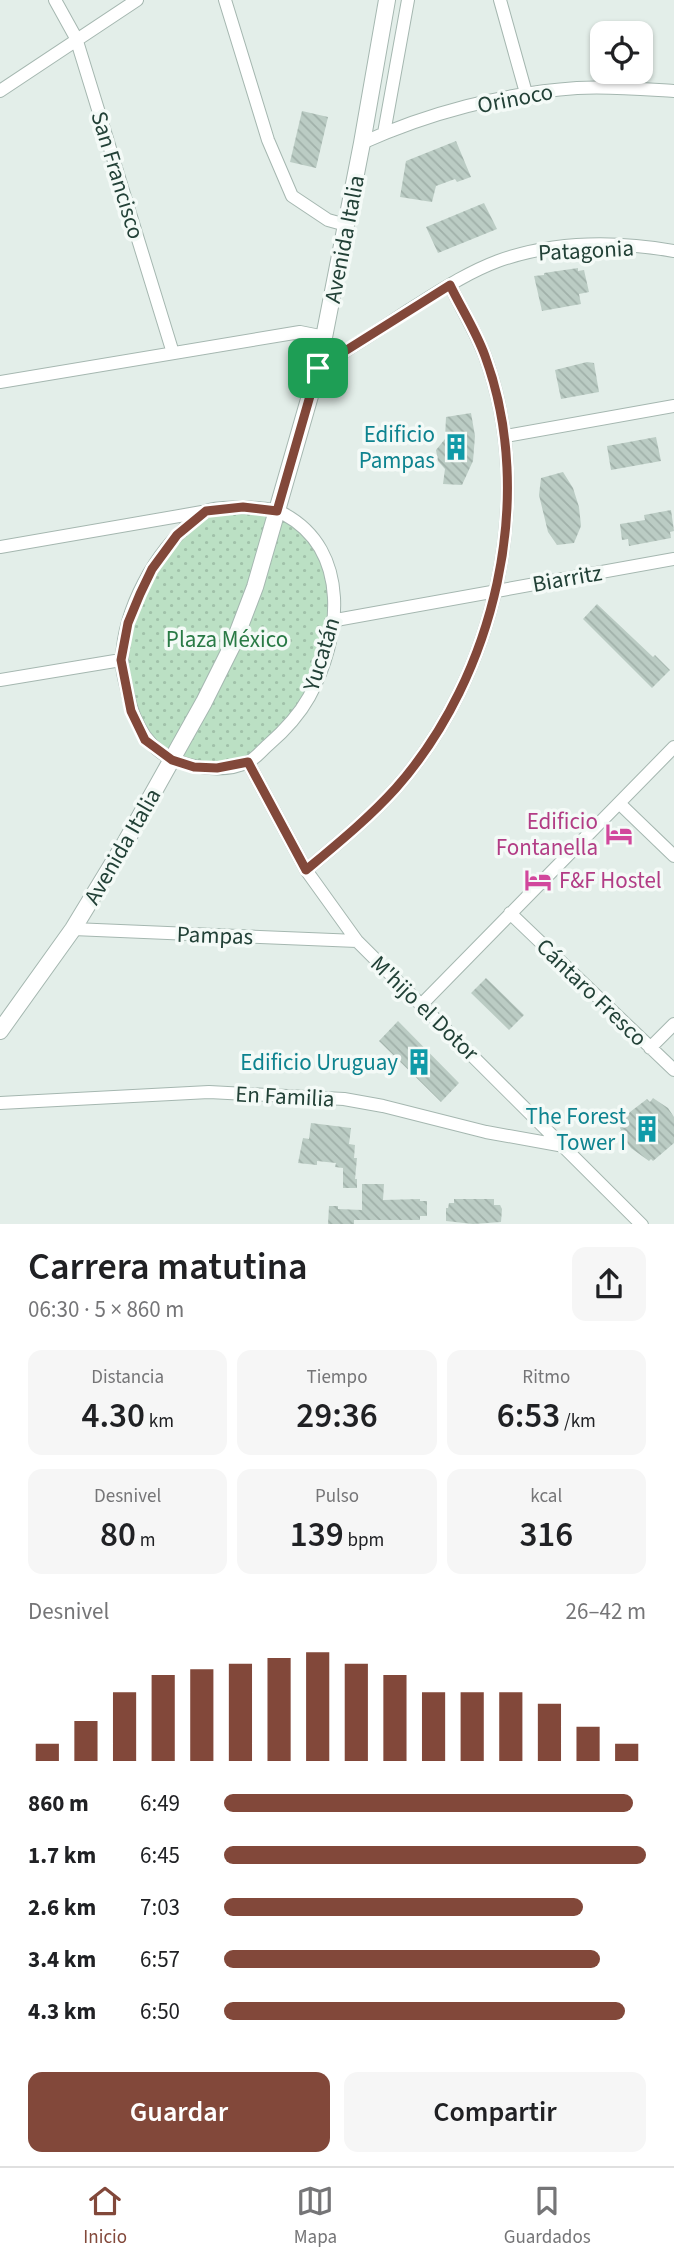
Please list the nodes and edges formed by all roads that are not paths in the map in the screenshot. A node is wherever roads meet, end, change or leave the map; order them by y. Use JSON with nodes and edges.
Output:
{"nodes":[{"id":1,"x":55,"y":0,"type":"edge"},
{"id":2,"x":137,"y":0,"type":"edge"},
{"id":3,"x":225,"y":0,"type":"edge"},
{"id":4,"x":387,"y":0,"type":"edge"},
{"id":5,"x":408,"y":0,"type":"edge"},
{"id":6,"x":500,"y":0,"type":"edge"},
{"id":7,"x":76,"y":38,"type":"junction"},
{"id":8,"x":0,"y":91,"type":"edge"},
{"id":9,"x":674,"y":91,"type":"edge"},
{"id":10,"x":526,"y":93,"type":"junction"},
{"id":11,"x":384,"y":133,"type":"junction"},
{"id":12,"x":362,"y":143,"type":"junction"},
{"id":13,"x":346,"y":225,"type":"junction"},
{"id":14,"x":674,"y":251,"type":"edge"},
{"id":15,"x":450,"y":285,"type":"junction"},
{"id":16,"x":325,"y":337,"type":"junction"},
{"id":17,"x":173,"y":353,"type":"junction"},
{"id":18,"x":318,"y":368,"type":"junction"},
{"id":19,"x":0,"y":381,"type":"edge"},
{"id":20,"x":674,"y":406,"type":"edge"},
{"id":21,"x":506,"y":436,"type":"junction"},
{"id":22,"x":206,"y":511,"type":"junction"},
{"id":23,"x":277,"y":511,"type":"junction"},
{"id":24,"x":0,"y":547,"type":"edge"},
{"id":25,"x":674,"y":559,"type":"edge"},
{"id":26,"x":496,"y":591,"type":"junction"},
{"id":27,"x":335,"y":620,"type":"junction"},
{"id":28,"x":121,"y":660,"type":"junction"},
{"id":29,"x":0,"y":680,"type":"edge"},
{"id":30,"x":674,"y":747,"type":"edge"},
{"id":31,"x":172,"y":760,"type":"junction"},
{"id":32,"x":248,"y":762,"type":"junction"},
{"id":33,"x":620,"y":804,"type":"junction"},
{"id":34,"x":674,"y":856,"type":"edge"},
{"id":35,"x":306,"y":870,"type":"junction"},
{"id":36,"x":510,"y":913,"type":"junction"},
{"id":37,"x":73,"y":929,"type":"junction"},
{"id":38,"x":357,"y":941,"type":"junction"},
{"id":39,"x":422,"y":1004,"type":"junction"},
{"id":40,"x":674,"y":1024,"type":"edge"},
{"id":41,"x":0,"y":1031,"type":"edge"},
{"id":42,"x":650,"y":1048,"type":"junction"},
{"id":43,"x":674,"y":1070,"type":"edge"},
{"id":44,"x":0,"y":1103,"type":"edge"},
{"id":45,"x":565,"y":1146,"type":"junction"},
{"id":46,"x":642,"y":1224,"type":"edge"}],
"edges":[{"from":1,"to":7,"type":"street","name":"San Francisco"},
{"from":2,"to":7,"type":"street"},
{"from":3,"to":13,"type":"street"},
{"from":4,"to":12,"type":"street","name":"Avenida Italia"},
{"from":5,"to":11,"type":"street"},
{"from":6,"to":10,"type":"street"},
{"from":7,"to":8,"type":"street"},
{"from":7,"to":17,"type":"street","name":"San Francisco"},
{"from":9,"to":10,"type":"street","name":"Orinoco"},
{"from":10,"to":11,"type":"street","name":"Orinoco"},
{"from":11,"to":12,"type":"street","name":"Orinoco"},
{"from":12,"to":13,"type":"street","name":"Avenida Italia"},
{"from":13,"to":16,"type":"street","name":"Avenida Italia"},
{"from":14,"to":15,"type":"street","name":"Patagonia"},
{"from":15,"to":18,"type":"street","name":"Patagonia"},
{"from":15,"to":21,"type":"street"},
{"from":16,"to":17,"type":"street"},
{"from":16,"to":18,"type":"street","name":"Avenida Italia"},
{"from":17,"to":19,"type":"street"},
{"from":18,"to":23,"type":"street","name":"Avenida Italia"},
{"from":20,"to":21,"type":"street"},
{"from":21,"to":26,"type":"street"},
{"from":22,"to":23,"type":"street"},
{"from":22,"to":24,"type":"street"},
{"from":22,"to":28,"type":"street"},
{"from":23,"to":27,"type":"street","name":"Yucatán"},
{"from":23,"to":31,"type":"street","name":"Avenida Italia"},
{"from":25,"to":26,"type":"street","name":"Biarritz"},
{"from":26,"to":27,"type":"street","name":"Biarritz"},
{"from":26,"to":35,"type":"street"},
{"from":27,"to":32,"type":"street","name":"Yucatán"},
{"from":28,"to":29,"type":"street"},
{"from":28,"to":31,"type":"street"},
{"from":30,"to":33,"type":"street"},
{"from":31,"to":32,"type":"street"},
{"from":31,"to":37,"type":"street","name":"Avenida Italia"},
{"from":32,"to":35,"type":"street","name":"M'hijo el Dotor"},
{"from":33,"to":34,"type":"street"},
{"from":33,"to":36,"type":"street"},
{"from":35,"to":38,"type":"street","name":"M'hijo el Dotor"},
{"from":36,"to":39,"type":"street"},
{"from":36,"to":42,"type":"street","name":"Cántaro Fresco"},
{"from":37,"to":38,"type":"street","name":"Pampas"},
{"from":37,"to":41,"type":"street","name":"Avenida Italia"},
{"from":38,"to":39,"type":"street","name":"M'hijo el Dotor"},
{"from":39,"to":45,"type":"street","name":"M'hijo el Dotor"},
{"from":40,"to":42,"type":"street"},
{"from":42,"to":43,"type":"street","name":"Cántaro Fresco"},
{"from":44,"to":45,"type":"street","name":"En Familia"},
{"from":45,"to":46,"type":"street","name":"M'hijo el Dotor"}]}
